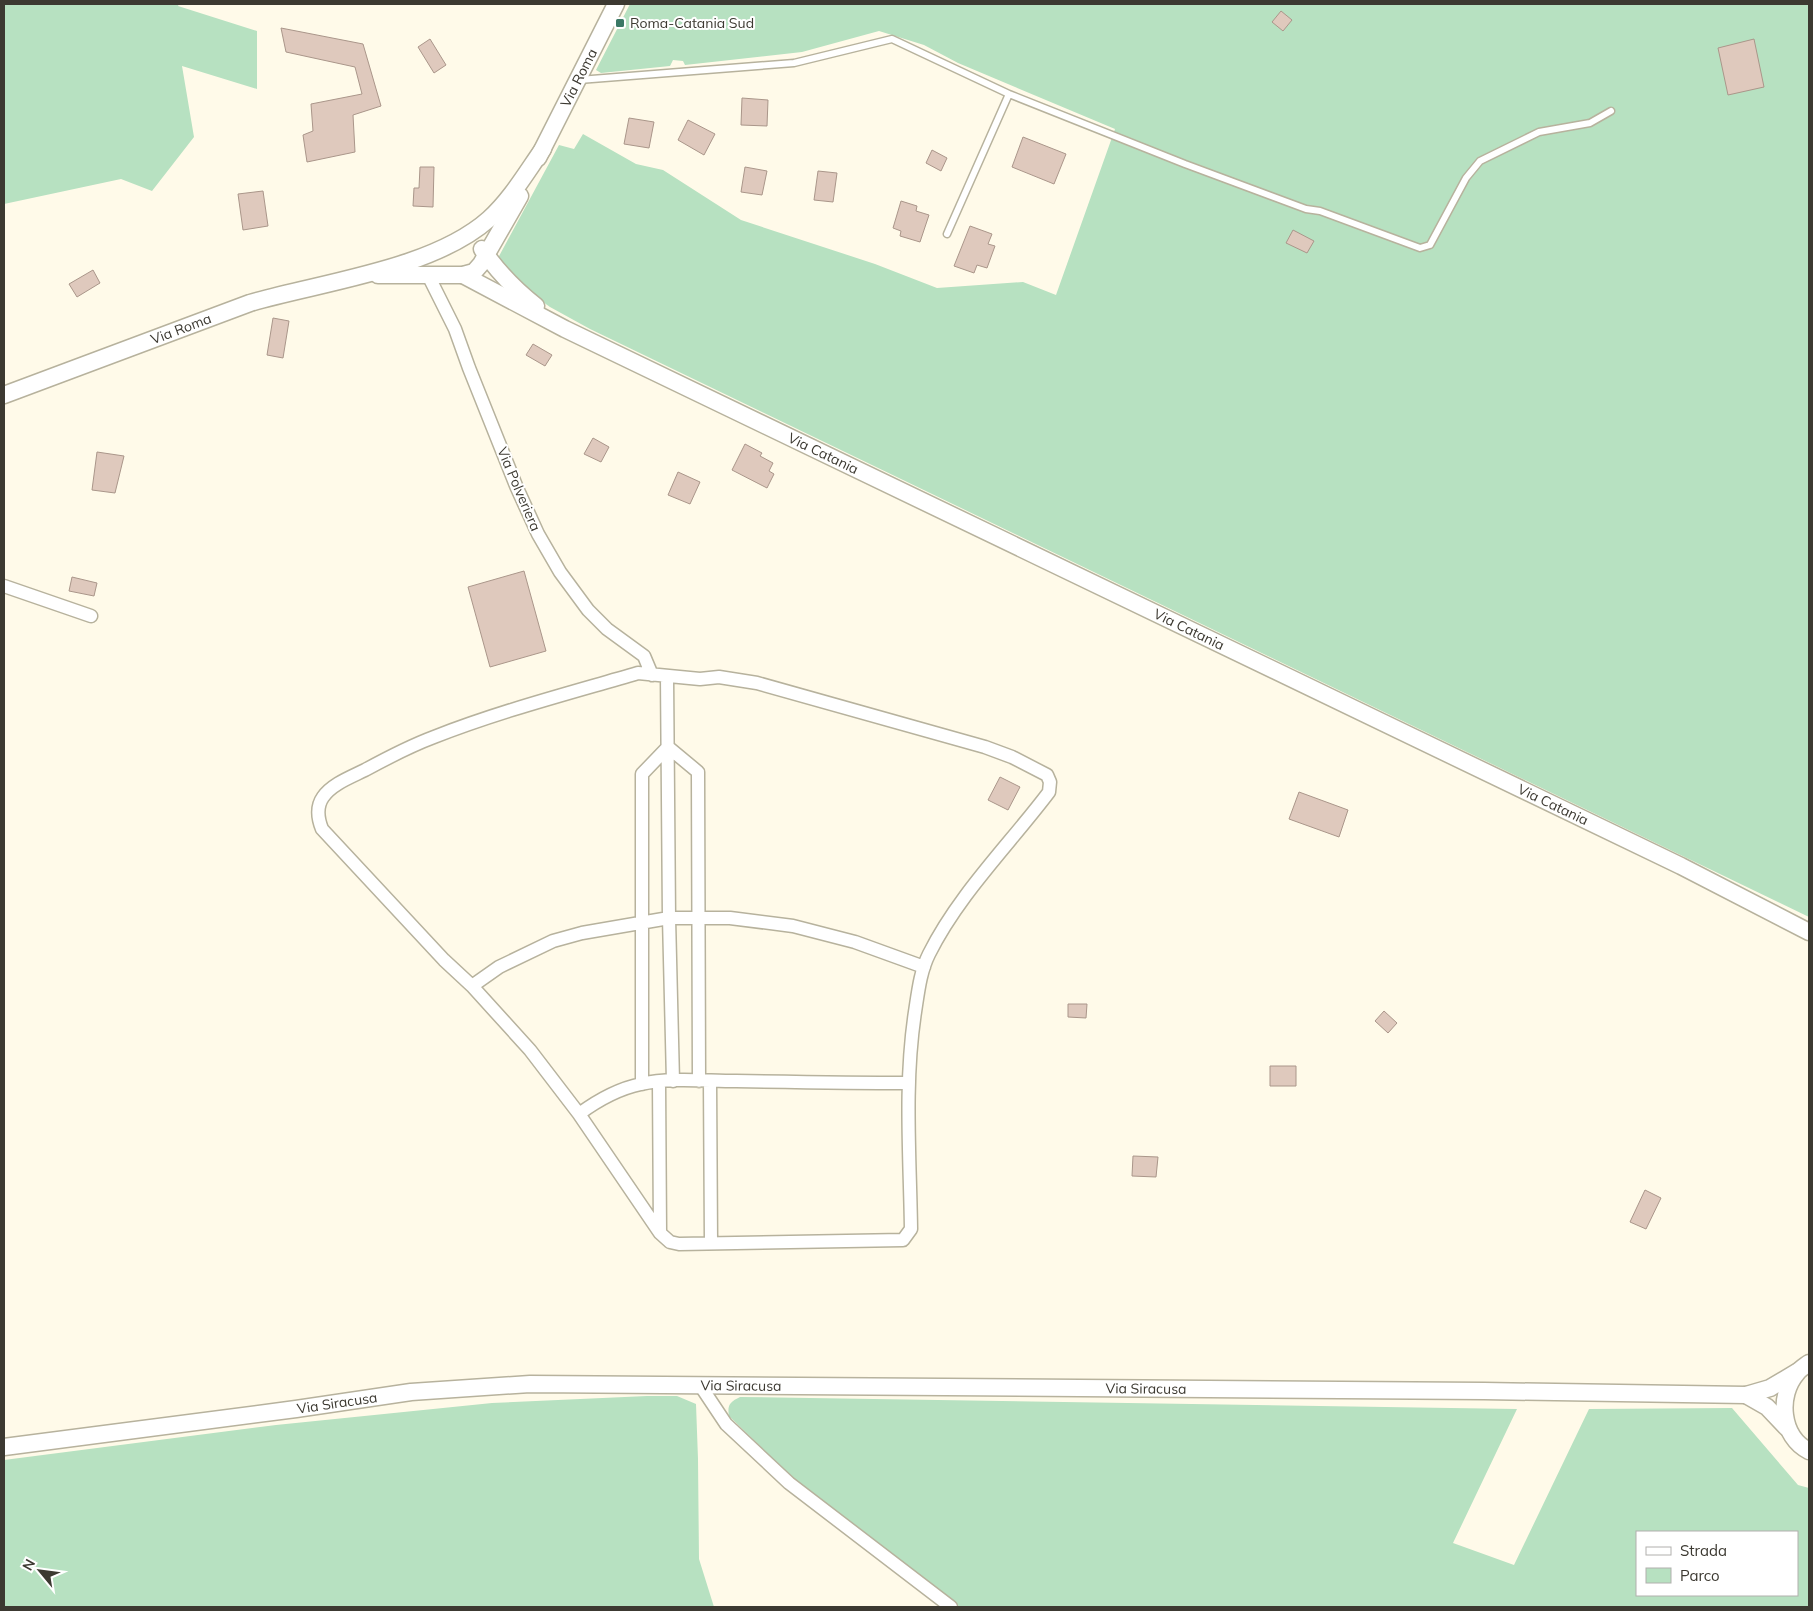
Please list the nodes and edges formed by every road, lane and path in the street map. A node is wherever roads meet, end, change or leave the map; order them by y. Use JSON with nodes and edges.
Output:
{"nodes":[{"id":1,"x":615,"y":5,"type":"edge"},
{"id":2,"x":577,"y":80,"type":"junction"},
{"id":3,"x":1009,"y":94,"type":"junction"},
{"id":4,"x":1611,"y":111,"type":"dead end"},
{"id":5,"x":543,"y":149,"type":"junction"},
{"id":6,"x":947,"y":234,"type":"dead end"},
{"id":7,"x":459,"y":239,"type":"junction"},
{"id":8,"x":483,"y":256,"type":"junction"},
{"id":9,"x":461,"y":274,"type":"junction"},
{"id":10,"x":361,"y":275,"type":"junction"},
{"id":11,"x":428,"y":275,"type":"junction"},
{"id":12,"x":565,"y":329,"type":"junction"},
{"id":13,"x":4,"y":394,"type":"edge"},
{"id":14,"x":4,"y":586,"type":"edge"},
{"id":15,"x":91,"y":616,"type":"dead end"},
{"id":16,"x":652,"y":675,"type":"junction"},
{"id":17,"x":668,"y":676,"type":"junction"},
{"id":18,"x":668,"y":746,"type":"junction"},
{"id":19,"x":698,"y":917,"type":"junction"},
{"id":20,"x":669,"y":918,"type":"junction"},
{"id":21,"x":642,"y":922,"type":"junction"},
{"id":22,"x":1809,"y":932,"type":"edge"},
{"id":23,"x":924,"y":966,"type":"junction"},
{"id":24,"x":472,"y":986,"type":"junction"},
{"id":25,"x":673,"y":1081,"type":"junction"},
{"id":26,"x":704,"y":1081,"type":"junction"},
{"id":27,"x":659,"y":1082,"type":"junction"},
{"id":28,"x":908,"y":1083,"type":"junction"},
{"id":29,"x":642,"y":1084,"type":"junction"},
{"id":30,"x":579,"y":1114,"type":"junction"},
{"id":31,"x":660,"y":1233,"type":"junction"},
{"id":32,"x":711,"y":1243,"type":"junction"},
{"id":33,"x":1803,"y":1368,"type":"edge"},
{"id":34,"x":700,"y":1385,"type":"junction"},
{"id":35,"x":1746,"y":1395,"type":"junction"},
{"id":36,"x":1789,"y":1431,"type":"junction"},
{"id":37,"x":4,"y":1447,"type":"edge"},
{"id":38,"x":1809,"y":1451,"type":"edge"},
{"id":39,"x":951,"y":1607,"type":"edge"}],
"edges":[{"from":1,"to":2,"type":"street","name":"Via Roma"},
{"from":2,"to":3,"type":"lane"},
{"from":2,"to":5,"type":"street","name":"Via Roma"},
{"from":3,"to":4,"type":"lane"},
{"from":3,"to":6,"type":"lane"},
{"from":5,"to":7,"type":"street"},
{"from":5,"to":8,"type":"street"},
{"from":7,"to":8,"type":"street"},
{"from":7,"to":9,"type":"street"},
{"from":7,"to":10,"type":"street"},
{"from":8,"to":9,"type":"street"},
{"from":8,"to":12,"type":"street"},
{"from":9,"to":11,"type":"street"},
{"from":9,"to":12,"type":"street"},
{"from":10,"to":11,"type":"street"},
{"from":10,"to":13,"type":"street","name":"Via Roma"},
{"from":11,"to":16,"type":"street","name":"Via Polveriera"},
{"from":12,"to":22,"type":"street","name":"Via Catania"},
{"from":14,"to":15,"type":"street"},
{"from":16,"to":17,"type":"street"},
{"from":16,"to":24,"type":"street"},
{"from":17,"to":18,"type":"street"},
{"from":17,"to":23,"type":"street"},
{"from":18,"to":19,"type":"street"},
{"from":18,"to":20,"type":"street"},
{"from":18,"to":21,"type":"street"},
{"from":19,"to":20,"type":"street"},
{"from":19,"to":23,"type":"street"},
{"from":19,"to":26,"type":"street"},
{"from":20,"to":21,"type":"street"},
{"from":20,"to":25,"type":"street"},
{"from":21,"to":24,"type":"street"},
{"from":21,"to":29,"type":"street"},
{"from":23,"to":28,"type":"street"},
{"from":24,"to":30,"type":"street"},
{"from":25,"to":26,"type":"street"},
{"from":25,"to":27,"type":"street"},
{"from":26,"to":28,"type":"street"},
{"from":26,"to":32,"type":"street"},
{"from":27,"to":29,"type":"street"},
{"from":27,"to":31,"type":"street"},
{"from":28,"to":32,"type":"street"},
{"from":29,"to":30,"type":"street"},
{"from":30,"to":31,"type":"street"},
{"from":31,"to":32,"type":"street"},
{"from":33,"to":35,"type":"street"},
{"from":33,"to":36,"type":"street"},
{"from":34,"to":35,"type":"street","name":"Via Siracusa"},
{"from":34,"to":37,"type":"street","name":"Via Siracusa"},
{"from":34,"to":39,"type":"street"},
{"from":35,"to":36,"type":"street"},
{"from":36,"to":38,"type":"street"}]}
